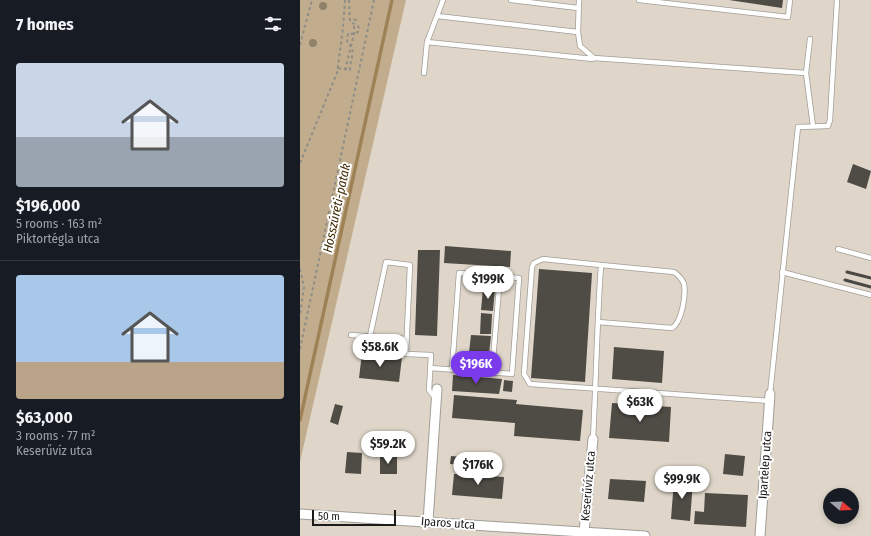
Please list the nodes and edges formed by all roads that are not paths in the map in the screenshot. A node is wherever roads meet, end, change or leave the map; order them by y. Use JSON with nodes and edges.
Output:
{"nodes":[{"id":1,"x":443,"y":0,"type":"edge"},
{"id":2,"x":511,"y":0,"type":"edge"},
{"id":3,"x":579,"y":0,"type":"edge"},
{"id":4,"x":639,"y":0,"type":"edge"},
{"id":5,"x":790,"y":0,"type":"edge"},
{"id":6,"x":837,"y":0,"type":"edge"},
{"id":7,"x":578,"y":8,"type":"junction"},
{"id":8,"x":437,"y":16,"type":"junction"},
{"id":9,"x":578,"y":32,"type":"junction"},
{"id":10,"x":810,"y":39,"type":"dead end"},
{"id":11,"x":427,"y":42,"type":"junction"},
{"id":12,"x":601,"y":60,"type":"junction"},
{"id":13,"x":806,"y":72,"type":"junction"},
{"id":14,"x":424,"y":73,"type":"dead end"},
{"id":15,"x":812,"y":126,"type":"junction"},
{"id":16,"x":838,"y":249,"type":"dead end"},
{"id":17,"x":871,"y":258,"type":"edge"},
{"id":18,"x":601,"y":265,"type":"junction"},
{"id":19,"x":782,"y":272,"type":"junction"},
{"id":20,"x":500,"y":276,"type":"junction"},
{"id":21,"x":871,"y":295,"type":"edge"},
{"id":22,"x":598,"y":322,"type":"junction"},
{"id":23,"x":351,"y":335,"type":"dead end"},
{"id":24,"x":370,"y":336,"type":"junction"},
{"id":25,"x":406,"y":339,"type":"junction"},
{"id":26,"x":430,"y":368,"type":"junction"},
{"id":27,"x":452,"y":369,"type":"junction"},
{"id":28,"x":492,"y":372,"type":"junction"},
{"id":29,"x":596,"y":388,"type":"junction"},
{"id":30,"x":437,"y":389,"type":"dead end"},
{"id":31,"x":770,"y":397,"type":"junction"},
{"id":32,"x":436,"y":399,"type":"junction"},
{"id":33,"x":593,"y":440,"type":"joint"},
{"id":34,"x":300,"y":514,"type":"edge"},
{"id":35,"x":428,"y":522,"type":"junction"},
{"id":36,"x":584,"y":532,"type":"junction"},
{"id":37,"x":644,"y":536,"type":"edge"},
{"id":38,"x":760,"y":536,"type":"edge"}],
"edges":[{"from":1,"to":8,"type":"lane"},
{"from":2,"to":7,"type":"lane"},
{"from":3,"to":7,"type":"lane"},
{"from":4,"to":5,"type":"lane"},
{"from":6,"to":15,"type":"lane"},
{"from":7,"to":9,"type":"lane"},
{"from":8,"to":9,"type":"lane"},
{"from":8,"to":11,"type":"lane"},
{"from":9,"to":12,"type":"lane"},
{"from":10,"to":13,"type":"lane"},
{"from":11,"to":12,"type":"lane"},
{"from":11,"to":14,"type":"lane"},
{"from":12,"to":13,"type":"lane"},
{"from":13,"to":15,"type":"lane"},
{"from":15,"to":19,"type":"lane"},
{"from":16,"to":17,"type":"lane"},
{"from":18,"to":22,"type":"lane"},
{"from":18,"to":22,"type":"lane"},
{"from":18,"to":29,"type":"lane"},
{"from":19,"to":21,"type":"lane"},
{"from":19,"to":31,"type":"lane"},
{"from":20,"to":27,"type":"lane"},
{"from":20,"to":28,"type":"lane"},
{"from":20,"to":28,"type":"lane"},
{"from":22,"to":29,"type":"lane"},
{"from":23,"to":24,"type":"lane"},
{"from":24,"to":25,"type":"lane"},
{"from":24,"to":25,"type":"lane"},
{"from":25,"to":26,"type":"lane"},
{"from":26,"to":27,"type":"lane"},
{"from":26,"to":32,"type":"lane"},
{"from":27,"to":28,"type":"lane"},
{"from":29,"to":31,"type":"lane"},
{"from":29,"to":33,"type":"lane"},
{"from":30,"to":32,"type":"street"},
{"from":31,"to":38,"type":"street","name":"Ipartelep utca"},
{"from":32,"to":35,"type":"street"},
{"from":33,"to":36,"type":"street","name":"Keserűvíz utca"},
{"from":34,"to":35,"type":"street","name":"Iparos utca"},
{"from":35,"to":36,"type":"street","name":"Iparos utca"},
{"from":36,"to":37,"type":"street","name":"Iparos utca"}]}
